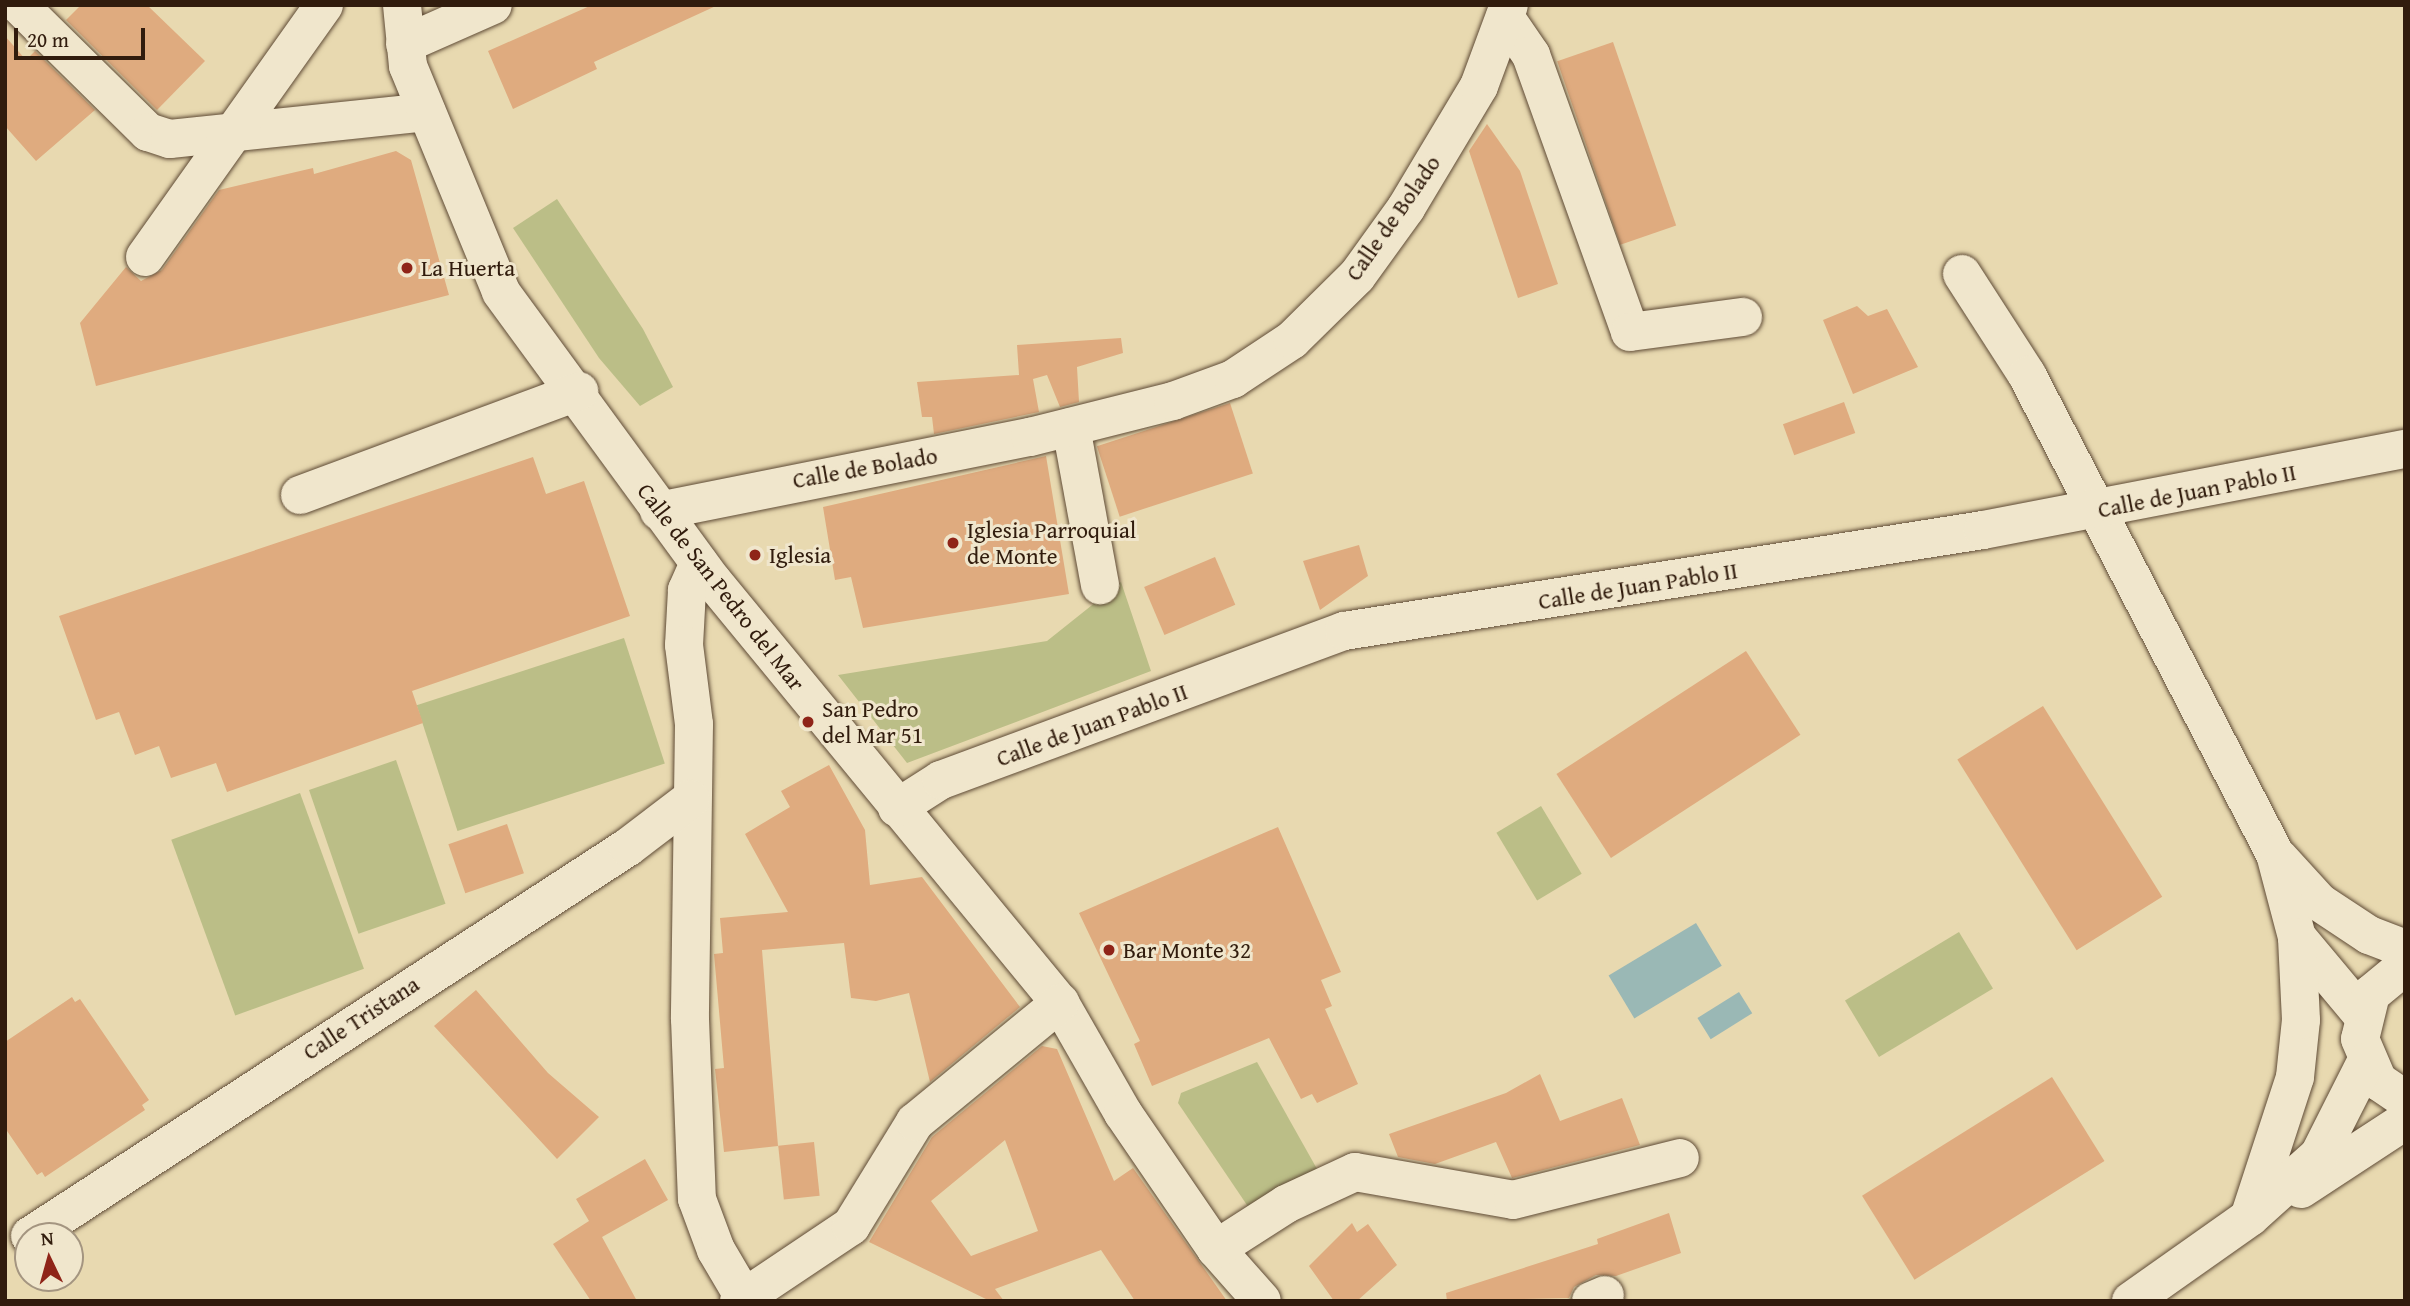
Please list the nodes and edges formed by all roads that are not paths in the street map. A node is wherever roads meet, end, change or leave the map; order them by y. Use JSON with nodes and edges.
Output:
{"nodes":[{"id":1,"x":19,"y":5,"type":"edge"},
{"id":2,"x":324,"y":5,"type":"edge"},
{"id":3,"x":402,"y":5,"type":"edge"},
{"id":4,"x":493,"y":5,"type":"edge"},
{"id":5,"x":1507,"y":11,"type":"edge"},
{"id":6,"x":405,"y":44,"type":"junction"},
{"id":7,"x":428,"y":112,"type":"junction"},
{"id":8,"x":239,"y":132,"type":"junction"},
{"id":9,"x":145,"y":257,"type":"dead end"},
{"id":10,"x":1962,"y":274,"type":"dead end"},
{"id":11,"x":1743,"y":317,"type":"dead end"},
{"id":12,"x":579,"y":391,"type":"junction"},
{"id":13,"x":1071,"y":427,"type":"junction"},
{"id":14,"x":2405,"y":449,"type":"edge"},
{"id":15,"x":300,"y":495,"type":"dead end"},
{"id":16,"x":659,"y":511,"type":"junction"},
{"id":17,"x":2093,"y":511,"type":"junction"},
{"id":18,"x":699,"y":563,"type":"junction"},
{"id":19,"x":1100,"y":585,"type":"dead end"},
{"id":20,"x":691,"y":799,"type":"junction"},
{"id":21,"x":897,"y":808,"type":"junction"},
{"id":22,"x":2275,"y":854,"type":"junction"},
{"id":23,"x":2297,"y":937,"type":"junction"},
{"id":24,"x":2405,"y":949,"type":"edge"},
{"id":25,"x":2405,"y":966,"type":"edge"},
{"id":26,"x":1060,"y":1003,"type":"junction"},
{"id":27,"x":2363,"y":1016,"type":"junction"},
{"id":28,"x":2366,"y":1062,"type":"junction"},
{"id":29,"x":2405,"y":1099,"type":"edge"},
{"id":30,"x":2405,"y":1121,"type":"edge"},
{"id":31,"x":1680,"y":1158,"type":"dead end"},
{"id":32,"x":2250,"y":1217,"type":"junction"},
{"id":33,"x":52,"y":1222,"type":"edge"},
{"id":34,"x":1216,"y":1249,"type":"junction"},
{"id":35,"x":743,"y":1300,"type":"edge"},
{"id":36,"x":1262,"y":1301,"type":"edge"},
{"id":37,"x":2132,"y":1301,"type":"edge"}],
"edges":[{"from":1,"to":8,"type":"street"},
{"from":2,"to":8,"type":"street"},
{"from":3,"to":6,"type":"street","name":"Calle de San Pedro del Mar"},
{"from":4,"to":6,"type":"street"},
{"from":5,"to":11,"type":"street","name":"Calle de Bolado"},
{"from":5,"to":13,"type":"street","name":"Calle de Bolado"},
{"from":6,"to":7,"type":"street","name":"Calle de San Pedro del Mar"},
{"from":7,"to":8,"type":"street"},
{"from":7,"to":12,"type":"street","name":"Calle de San Pedro del Mar"},
{"from":8,"to":9,"type":"street"},
{"from":10,"to":17,"type":"street"},
{"from":12,"to":15,"type":"street"},
{"from":12,"to":16,"type":"street","name":"Calle de San Pedro del Mar"},
{"from":13,"to":16,"type":"street","name":"Calle de Bolado"},
{"from":13,"to":19,"type":"street"},
{"from":14,"to":17,"type":"street","name":"Calle de Juan Pablo II"},
{"from":16,"to":18,"type":"street","name":"Calle de San Pedro del Mar"},
{"from":17,"to":21,"type":"street","name":"Calle de Juan Pablo II"},
{"from":17,"to":22,"type":"street"},
{"from":18,"to":20,"type":"street"},
{"from":18,"to":21,"type":"street","name":"Calle de San Pedro del Mar"},
{"from":20,"to":33,"type":"street","name":"Calle Tristana"},
{"from":20,"to":35,"type":"street"},
{"from":21,"to":26,"type":"street","name":"Calle de San Pedro del Mar"},
{"from":22,"to":23,"type":"street"},
{"from":22,"to":24,"type":"street"},
{"from":23,"to":27,"type":"street"},
{"from":23,"to":32,"type":"street"},
{"from":25,"to":27,"type":"street"},
{"from":26,"to":34,"type":"street","name":"Calle de San Pedro del Mar"},
{"from":26,"to":35,"type":"street"},
{"from":27,"to":28,"type":"street"},
{"from":28,"to":29,"type":"street"},
{"from":28,"to":32,"type":"street"},
{"from":30,"to":32,"type":"street"},
{"from":31,"to":34,"type":"street"},
{"from":32,"to":37,"type":"street"},
{"from":34,"to":36,"type":"street","name":"Calle de San Pedro del Mar"}]}
